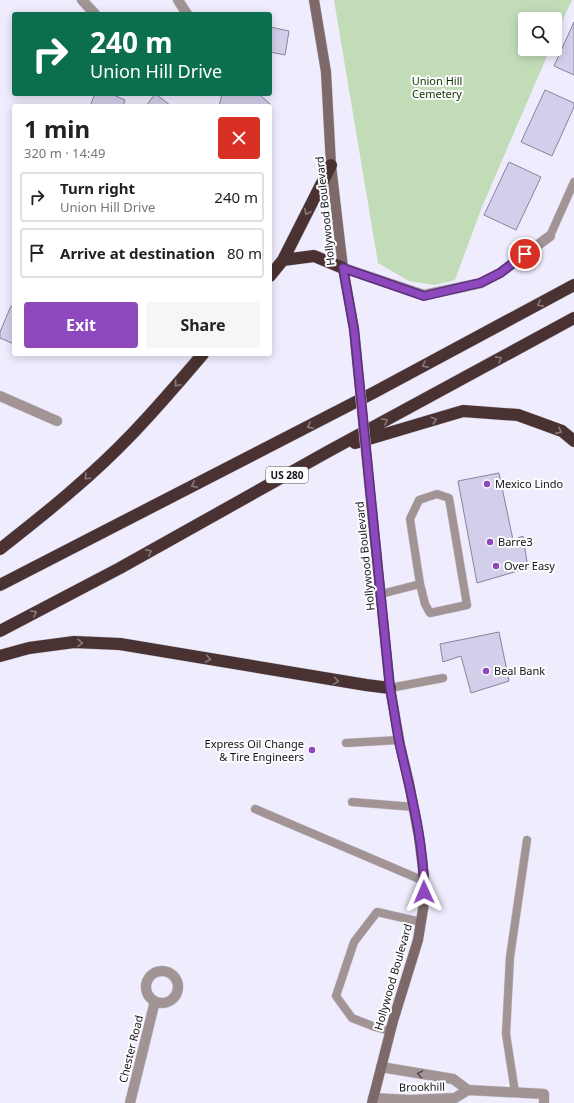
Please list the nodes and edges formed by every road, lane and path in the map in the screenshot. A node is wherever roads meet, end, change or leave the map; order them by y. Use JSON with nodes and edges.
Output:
{"nodes":[{"id":1,"x":82,"y":0,"type":"edge"},
{"id":2,"x":178,"y":0,"type":"edge"},
{"id":3,"x":314,"y":0,"type":"edge"},
{"id":4,"x":93,"y":12,"type":"edge"},
{"id":5,"x":185,"y":12,"type":"edge"},
{"id":6,"x":331,"y":165,"type":"junction"},
{"id":7,"x":574,"y":182,"type":"edge"},
{"id":8,"x":550,"y":236,"type":"joint"},
{"id":9,"x":283,"y":260,"type":"junction"},
{"id":10,"x":343,"y":268,"type":"junction"},
{"id":11,"x":272,"y":274,"type":"edge"},
{"id":12,"x":574,"y":285,"type":"edge"},
{"id":13,"x":574,"y":318,"type":"edge"},
{"id":14,"x":201,"y":356,"type":"edge"},
{"id":15,"x":0,"y":396,"type":"edge"},
{"id":16,"x":57,"y":421,"type":"dead end"},
{"id":17,"x":574,"y":441,"type":"edge"},
{"id":18,"x":329,"y":451,"type":"junction"},
{"id":19,"x":0,"y":549,"type":"edge"},
{"id":20,"x":420,"y":584,"type":"junction"},
{"id":21,"x":0,"y":585,"type":"edge"},
{"id":22,"x":380,"y":594,"type":"junction"},
{"id":23,"x":0,"y":631,"type":"edge"},
{"id":24,"x":0,"y":656,"type":"edge"},
{"id":25,"x":443,"y":678,"type":"dead end"},
{"id":26,"x":390,"y":688,"type":"junction"},
{"id":27,"x":399,"y":740,"type":"junction"},
{"id":28,"x":346,"y":743,"type":"dead end"},
{"id":29,"x":352,"y":802,"type":"dead end"},
{"id":30,"x":414,"y":807,"type":"junction"},
{"id":31,"x":255,"y":809,"type":"dead end"},
{"id":32,"x":527,"y":840,"type":"dead end"},
{"id":33,"x":424,"y":880,"type":"junction"},
{"id":34,"x":421,"y":922,"type":"junction"},
{"id":35,"x":155,"y":1001,"type":"dead end"},
{"id":36,"x":390,"y":1031,"type":"junction"},
{"id":37,"x":381,"y":1067,"type":"junction"},
{"id":38,"x":468,"y":1090,"type":"junction"},
{"id":39,"x":515,"y":1092,"type":"junction"},
{"id":40,"x":373,"y":1101,"type":"edge"},
{"id":41,"x":130,"y":1103,"type":"edge"},
{"id":42,"x":544,"y":1103,"type":"edge"}],
"edges":[{"from":1,"to":4,"type":"street"},
{"from":2,"to":5,"type":"street"},
{"from":3,"to":6,"type":"main road","name":"Hollywood Boulevard"},
{"from":6,"to":9,"type":"highway","one_way":true},
{"from":6,"to":10,"type":"main road","name":"Hollywood Boulevard"},
{"from":7,"to":8,"type":"lane"},
{"from":8,"to":10,"type":"street"},
{"from":9,"to":10,"type":"highway"},
{"from":9,"to":11,"type":"highway"},
{"from":10,"to":22,"type":"main road","name":"Hollywood Boulevard","bridge":true},
{"from":12,"to":21,"type":"highway","one_way":true},
{"from":18,"to":13,"type":"highway","number":"US 280","one_way":true},
{"from":14,"to":19,"type":"highway","one_way":true},
{"from":15,"to":16,"type":"street"},
{"from":18,"to":17,"type":"highway","one_way":true},
{"from":23,"to":18,"type":"highway","number":"US 280","one_way":true},
{"from":20,"to":20,"type":"lane"},
{"from":20,"to":22,"type":"lane"},
{"from":22,"to":26,"type":"main road","name":"Hollywood Boulevard"},
{"from":24,"to":26,"type":"highway","one_way":true},
{"from":25,"to":26,"type":"lane"},
{"from":26,"to":27,"type":"main road","name":"Hollywood Boulevard"},
{"from":27,"to":28,"type":"lane"},
{"from":27,"to":30,"type":"main road","name":"Hollywood Boulevard"},
{"from":29,"to":30,"type":"lane"},
{"from":30,"to":33,"type":"main road","name":"Hollywood Boulevard"},
{"from":31,"to":33,"type":"lane"},
{"from":32,"to":39,"type":"lane"},
{"from":33,"to":34,"type":"main road","name":"Hollywood Boulevard"},
{"from":34,"to":36,"type":"main road","name":"Hollywood Boulevard"},
{"from":34,"to":36,"type":"lane"},
{"from":35,"to":41,"type":"street","name":"Chester Road"},
{"from":36,"to":37,"type":"main road","name":"Hollywood Boulevard"},
{"from":38,"to":37,"type":"street","name":"Brookhill","one_way":true},
{"from":37,"to":40,"type":"main road","name":"Hollywood Boulevard"},
{"from":38,"to":39,"type":"street","name":"Brookhill"},
{"from":38,"to":40,"type":"street","name":"Brookhill"},
{"from":39,"to":42,"type":"street","name":"Brookhill"}]}
